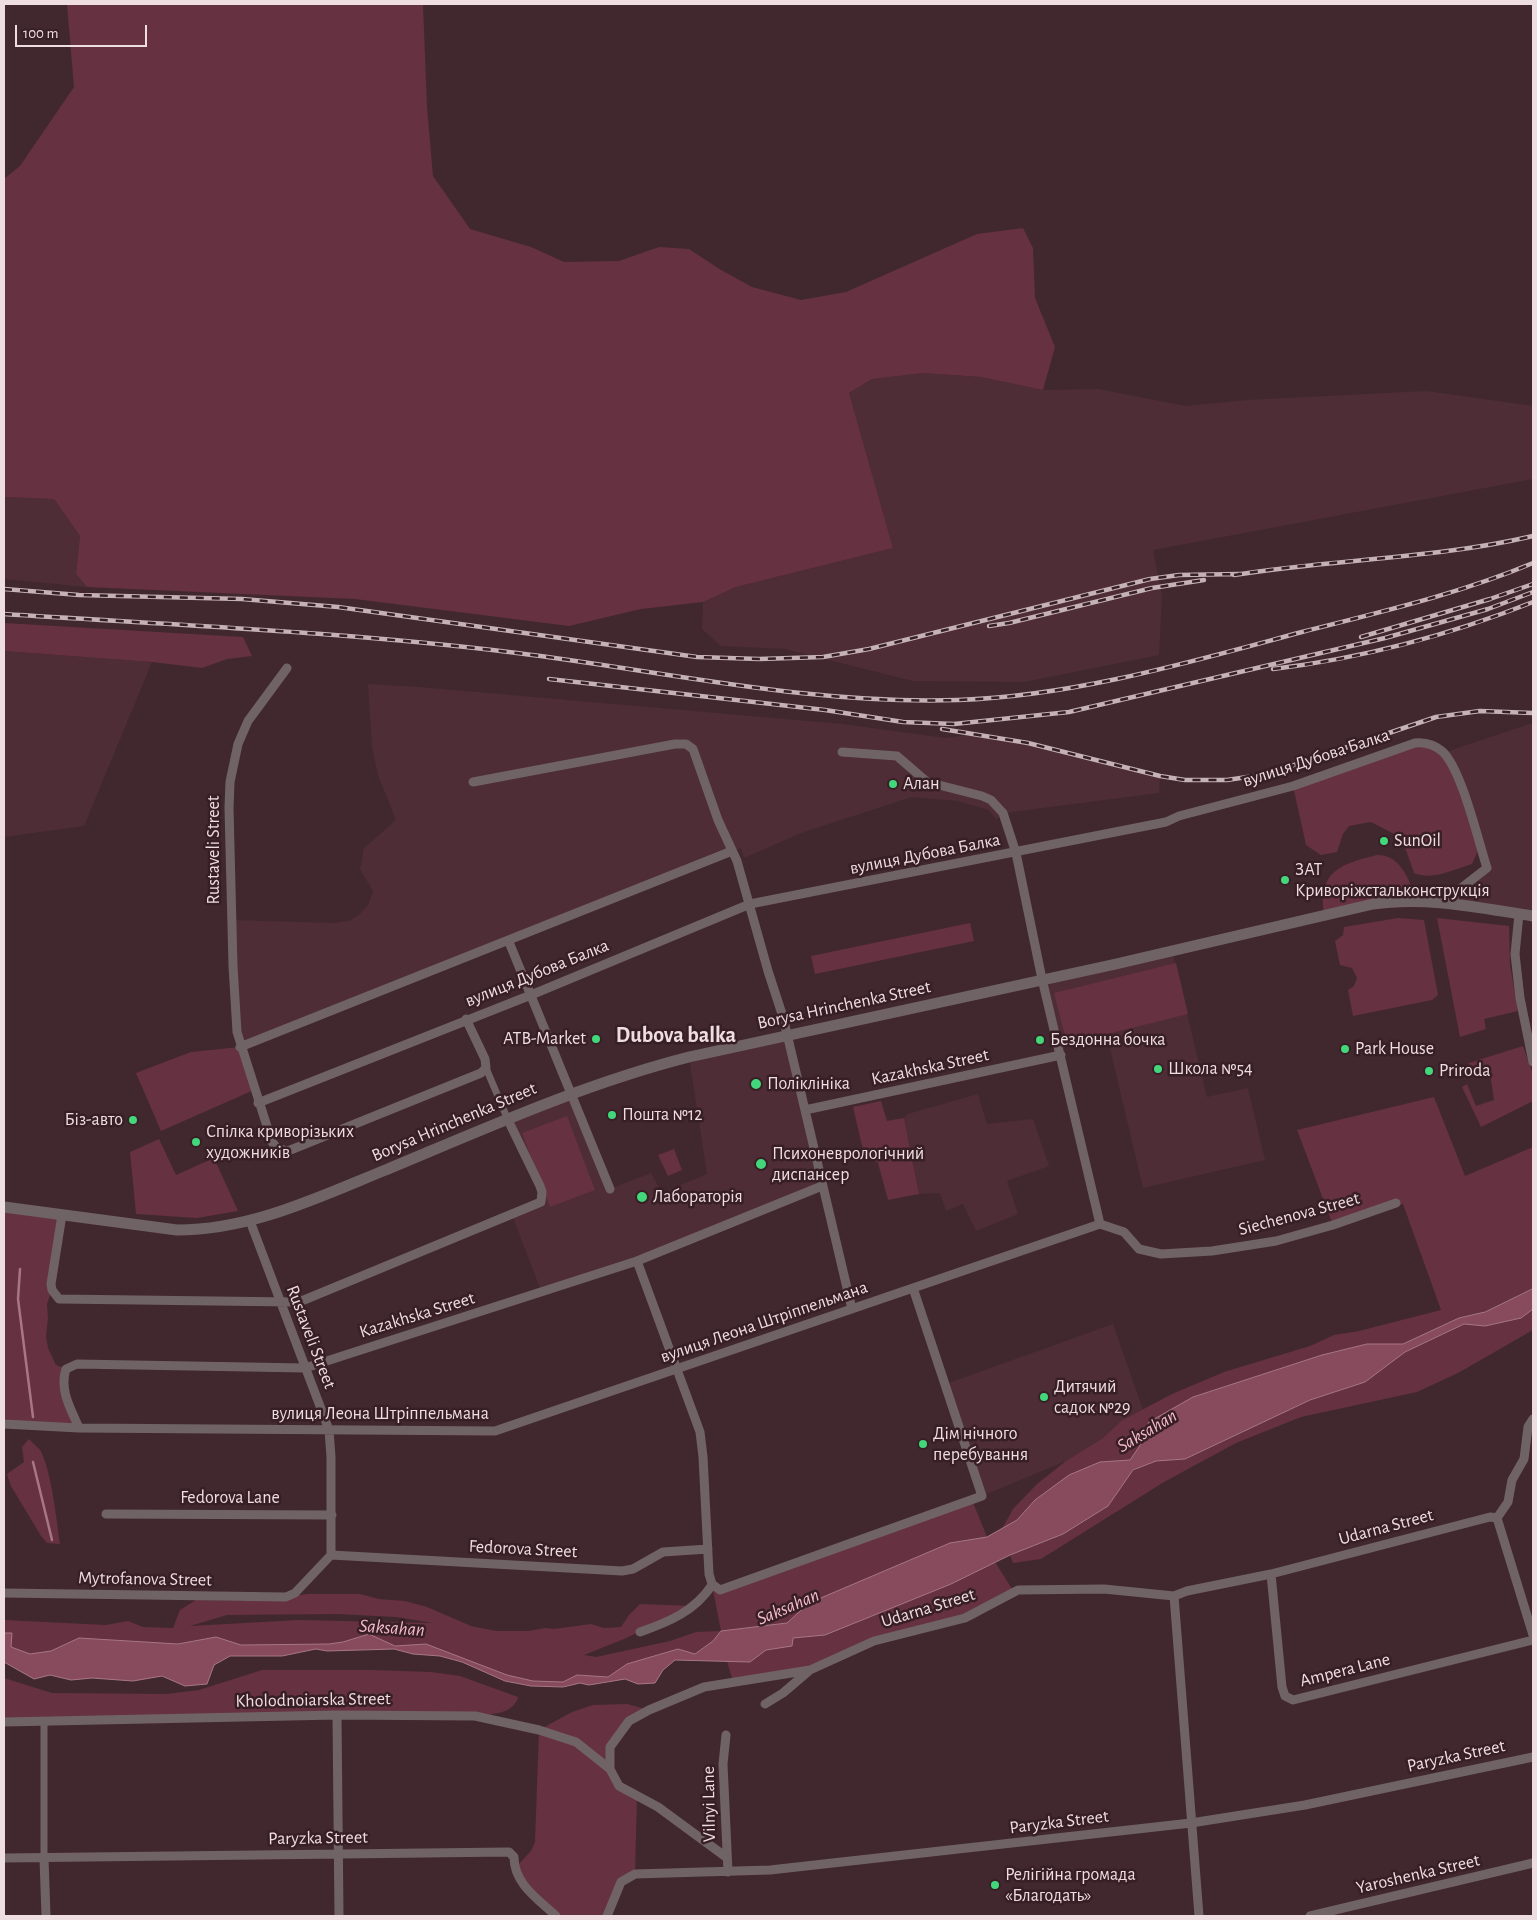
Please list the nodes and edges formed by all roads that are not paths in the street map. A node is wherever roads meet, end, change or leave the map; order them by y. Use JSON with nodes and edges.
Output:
{"nodes":[{"id":1,"x":287,"y":668,"type":"dead end"},
{"id":2,"x":842,"y":752,"type":"dead end"},
{"id":3,"x":473,"y":782,"type":"dead end"},
{"id":4,"x":732,"y":851,"type":"junction"},
{"id":5,"x":1016,"y":853,"type":"junction"},
{"id":6,"x":750,"y":904,"type":"junction"},
{"id":7,"x":1454,"y":905,"type":"junction"},
{"id":8,"x":1519,"y":914,"type":"junction"},
{"id":9,"x":1533,"y":916,"type":"edge"},
{"id":10,"x":509,"y":942,"type":"junction"},
{"id":11,"x":1042,"y":979,"type":"junction"},
{"id":12,"x":531,"y":995,"type":"junction"},
{"id":13,"x":466,"y":1019,"type":"junction"},
{"id":14,"x":788,"y":1035,"type":"junction"},
{"id":15,"x":240,"y":1047,"type":"junction"},
{"id":16,"x":1060,"y":1055,"type":"junction"},
{"id":17,"x":1533,"y":1062,"type":"edge"},
{"id":18,"x":486,"y":1068,"type":"junction"},
{"id":19,"x":571,"y":1092,"type":"junction"},
{"id":20,"x":258,"y":1103,"type":"junction"},
{"id":21,"x":805,"y":1110,"type":"junction"},
{"id":22,"x":508,"y":1120,"type":"junction"},
{"id":23,"x":822,"y":1186,"type":"junction"},
{"id":24,"x":610,"y":1190,"type":"dead end"},
{"id":25,"x":1396,"y":1203,"type":"dead end"},
{"id":26,"x":4,"y":1207,"type":"edge"},
{"id":27,"x":62,"y":1215,"type":"junction"},
{"id":28,"x":250,"y":1221,"type":"junction"},
{"id":29,"x":1100,"y":1224,"type":"junction"},
{"id":30,"x":637,"y":1261,"type":"junction"},
{"id":31,"x":913,"y":1288,"type":"junction"},
{"id":32,"x":280,"y":1301,"type":"junction"},
{"id":33,"x":852,"y":1308,"type":"junction"},
{"id":34,"x":306,"y":1368,"type":"junction"},
{"id":35,"x":678,"y":1369,"type":"junction"},
{"id":36,"x":1533,"y":1419,"type":"edge"},
{"id":37,"x":4,"y":1424,"type":"edge"},
{"id":38,"x":79,"y":1428,"type":"junction"},
{"id":39,"x":329,"y":1430,"type":"junction"},
{"id":40,"x":106,"y":1514,"type":"dead end"},
{"id":41,"x":332,"y":1515,"type":"junction"},
{"id":42,"x":1497,"y":1518,"type":"junction"},
{"id":43,"x":708,"y":1549,"type":"junction"},
{"id":44,"x":331,"y":1555,"type":"junction"},
{"id":45,"x":1270,"y":1574,"type":"junction"},
{"id":46,"x":712,"y":1585,"type":"junction"},
{"id":47,"x":4,"y":1592,"type":"edge"},
{"id":48,"x":1174,"y":1596,"type":"junction"},
{"id":49,"x":1531,"y":1616,"type":"edge"},
{"id":50,"x":640,"y":1632,"type":"dead end"},
{"id":51,"x":1533,"y":1635,"type":"edge"},
{"id":52,"x":1533,"y":1640,"type":"edge"},
{"id":53,"x":810,"y":1670,"type":"junction"},
{"id":54,"x":765,"y":1704,"type":"dead end"},
{"id":55,"x":337,"y":1715,"type":"junction"},
{"id":56,"x":44,"y":1721,"type":"junction"},
{"id":57,"x":4,"y":1722,"type":"edge"},
{"id":58,"x":726,"y":1735,"type":"dead end"},
{"id":59,"x":1533,"y":1757,"type":"edge"},
{"id":60,"x":610,"y":1769,"type":"junction"},
{"id":61,"x":1191,"y":1823,"type":"junction"},
{"id":62,"x":338,"y":1854,"type":"junction"},
{"id":63,"x":726,"y":1857,"type":"junction"},
{"id":64,"x":4,"y":1858,"type":"edge"},
{"id":65,"x":44,"y":1858,"type":"junction"},
{"id":66,"x":1533,"y":1863,"type":"edge"},
{"id":67,"x":728,"y":1872,"type":"junction"},
{"id":68,"x":46,"y":1916,"type":"edge"},
{"id":69,"x":339,"y":1916,"type":"edge"},
{"id":70,"x":556,"y":1916,"type":"edge"},
{"id":71,"x":608,"y":1916,"type":"edge"},
{"id":72,"x":1199,"y":1916,"type":"edge"},
{"id":73,"x":1310,"y":1916,"type":"edge"}],
"edges":[{"from":1,"to":15,"type":"street","name":"Rustaveli Street"},
{"from":2,"to":5,"type":"street"},
{"from":3,"to":4,"type":"street"},
{"from":4,"to":6,"type":"street"},
{"from":4,"to":10,"type":"street"},
{"from":5,"to":6,"type":"street","name":"вулиця Дубова Балка"},
{"from":5,"to":7,"type":"street","name":"вулиця Дубова Балка"},
{"from":5,"to":11,"type":"street"},
{"from":6,"to":12,"type":"street","name":"вулиця Дубова Балка"},
{"from":6,"to":14,"type":"street"},
{"from":7,"to":8,"type":"street","name":"Borysa Hrinchenka Street"},
{"from":7,"to":11,"type":"street","name":"Borysa Hrinchenka Street"},
{"from":8,"to":9,"type":"street","name":"Borysa Hrinchenka Street"},
{"from":8,"to":17,"type":"street"},
{"from":10,"to":12,"type":"street"},
{"from":10,"to":15,"type":"street"},
{"from":11,"to":14,"type":"street","name":"Borysa Hrinchenka Street"},
{"from":11,"to":16,"type":"street"},
{"from":12,"to":13,"type":"street","name":"вулиця Дубова Балка"},
{"from":12,"to":19,"type":"street"},
{"from":13,"to":18,"type":"street"},
{"from":13,"to":20,"type":"street","name":"вулиця Дубова Балка"},
{"from":14,"to":19,"type":"street","name":"Borysa Hrinchenka Street"},
{"from":14,"to":21,"type":"street"},
{"from":15,"to":20,"type":"street","name":"Rustaveli Street"},
{"from":16,"to":21,"type":"street","name":"Kazakhska Street"},
{"from":16,"to":29,"type":"street"},
{"from":18,"to":20,"type":"street","name":"Rustaveli Street"},
{"from":18,"to":22,"type":"street"},
{"from":19,"to":22,"type":"street","name":"Borysa Hrinchenka Street"},
{"from":19,"to":24,"type":"street"},
{"from":21,"to":23,"type":"street"},
{"from":22,"to":28,"type":"street","name":"Borysa Hrinchenka Street"},
{"from":22,"to":32,"type":"street"},
{"from":23,"to":30,"type":"street","name":"Kazakhska Street"},
{"from":23,"to":33,"type":"street"},
{"from":25,"to":29,"type":"street","name":"Siechenova Street"},
{"from":26,"to":27,"type":"street","name":"Borysa Hrinchenka Street"},
{"from":27,"to":28,"type":"street","name":"Borysa Hrinchenka Street"},
{"from":27,"to":32,"type":"street"},
{"from":28,"to":32,"type":"street","name":"Rustaveli Street"},
{"from":29,"to":31,"type":"street","name":"вулиця Леона Штріппельмана"},
{"from":30,"to":34,"type":"street","name":"Kazakhska Street"},
{"from":30,"to":35,"type":"street"},
{"from":31,"to":33,"type":"street","name":"вулиця Леона Штріппельмана"},
{"from":31,"to":46,"type":"street"},
{"from":32,"to":34,"type":"street","name":"Rustaveli Street"},
{"from":33,"to":35,"type":"street","name":"вулиця Леона Штріппельмана"},
{"from":34,"to":38,"type":"street","name":"Kazakhska Street"},
{"from":34,"to":39,"type":"street","name":"Rustaveli Street"},
{"from":35,"to":39,"type":"street","name":"вулиця Леона Штріппельмана"},
{"from":35,"to":43,"type":"street"},
{"from":36,"to":42,"type":"street"},
{"from":37,"to":38,"type":"street","name":"вулиця Леона Штріппельмана"},
{"from":38,"to":39,"type":"street","name":"вулиця Леона Штріппельмана"},
{"from":39,"to":41,"type":"street","name":"Rustaveli Street"},
{"from":40,"to":41,"type":"street","name":"Fedorova Lane"},
{"from":41,"to":44,"type":"street","name":"Rustaveli Street"},
{"from":42,"to":45,"type":"street","name":"Udarna Street"},
{"from":42,"to":49,"type":"street"},
{"from":43,"to":44,"type":"street","name":"Fedorova Street"},
{"from":43,"to":46,"type":"street"},
{"from":44,"to":47,"type":"street","name":"Mytrofanova Street"},
{"from":45,"to":48,"type":"street","name":"Udarna Street"},
{"from":45,"to":52,"type":"street","name":"Ampera Lane"},
{"from":46,"to":50,"type":"street"},
{"from":48,"to":53,"type":"street","name":"Udarna Street"},
{"from":48,"to":61,"type":"street"},
{"from":49,"to":51,"type":"street"},
{"from":53,"to":54,"type":"street","name":"Udarna Street"},
{"from":53,"to":60,"type":"street"},
{"from":55,"to":56,"type":"street","name":"Kholodnoiarska Street"},
{"from":55,"to":60,"type":"street","name":"Kholodnoiarska Street"},
{"from":55,"to":62,"type":"street"},
{"from":56,"to":57,"type":"street","name":"Kholodnoiarska Street"},
{"from":56,"to":65,"type":"street"},
{"from":58,"to":63,"type":"street","name":"Vilnyi Lane"},
{"from":59,"to":61,"type":"street","name":"Paryzka Street"},
{"from":60,"to":63,"type":"street","name":"Kholodnoiarska Street"},
{"from":61,"to":67,"type":"street","name":"Paryzka Street"},
{"from":61,"to":72,"type":"street"},
{"from":62,"to":65,"type":"street","name":"Paryzka Street"},
{"from":62,"to":69,"type":"street"},
{"from":62,"to":70,"type":"street","name":"Paryzka Street"},
{"from":63,"to":67,"type":"street","name":"Vilnyi Lane"},
{"from":64,"to":65,"type":"street","name":"Paryzka Street"},
{"from":65,"to":68,"type":"street"},
{"from":66,"to":73,"type":"street","name":"Yaroshenka Street"},
{"from":67,"to":71,"type":"street","name":"Paryzka Street"}]}
